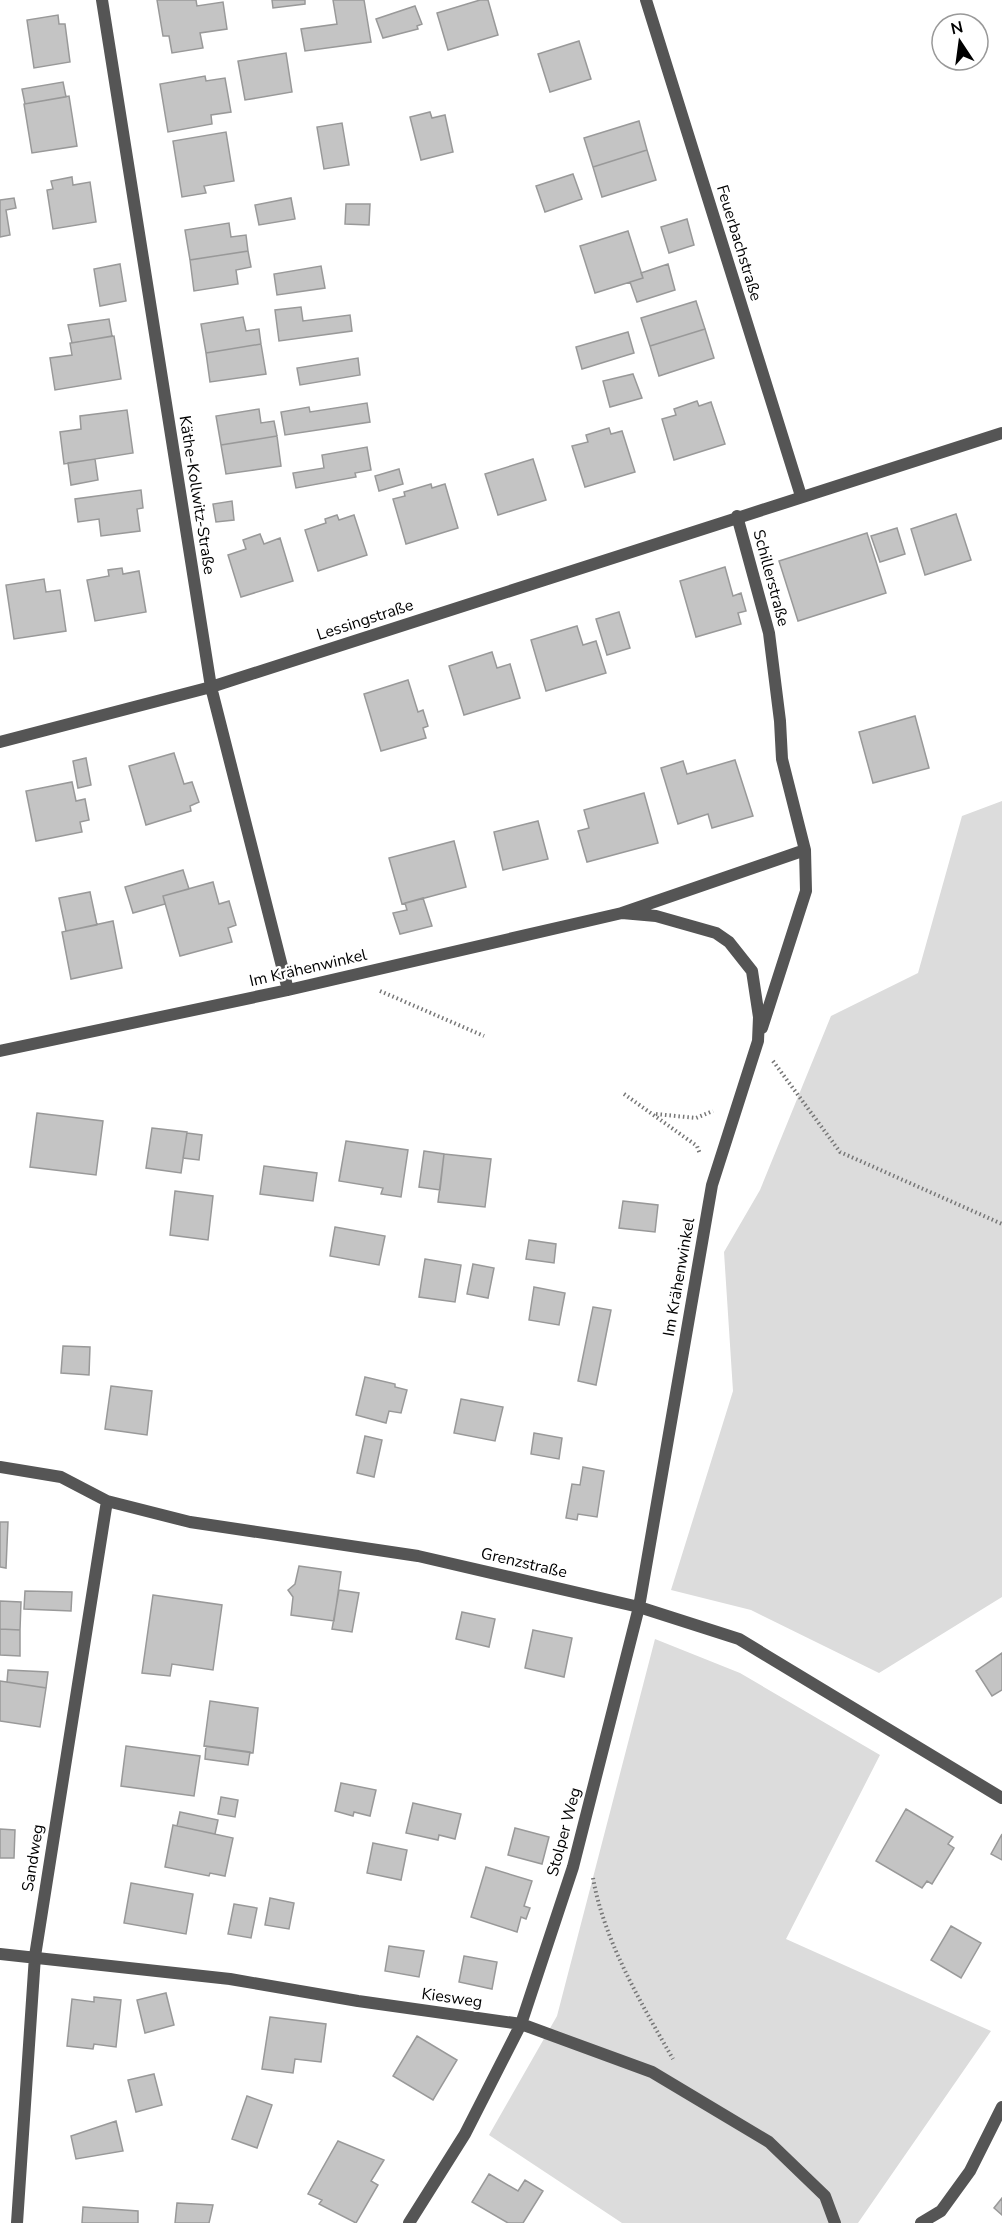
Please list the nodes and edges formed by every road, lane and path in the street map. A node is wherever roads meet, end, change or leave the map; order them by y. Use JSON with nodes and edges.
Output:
{"nodes":[{"id":1,"x":102,"y":0,"type":"edge"},
{"id":2,"x":646,"y":0,"type":"edge"},
{"id":3,"x":1002,"y":433,"type":"edge"},
{"id":4,"x":801,"y":496,"type":"junction"},
{"id":5,"x":737,"y":516,"type":"junction"},
{"id":6,"x":211,"y":687,"type":"junction"},
{"id":7,"x":0,"y":742,"type":"edge"},
{"id":8,"x":805,"y":850,"type":"junction"},
{"id":9,"x":622,"y":913,"type":"junction"},
{"id":10,"x":343,"y":976,"type":"junction"},
{"id":11,"x":288,"y":990,"type":"junction"},
{"id":12,"x":484,"y":1036,"type":"dead end"},
{"id":13,"x":758,"y":1041,"type":"junction"},
{"id":14,"x":0,"y":1051,"type":"edge"},
{"id":15,"x":742,"y":1091,"type":"junction"},
{"id":16,"x":624,"y":1094,"type":"dead end"},
{"id":17,"x":655,"y":1114,"type":"junction"},
{"id":18,"x":712,"y":1185,"type":"junction"},
{"id":19,"x":1002,"y":1224,"type":"edge"},
{"id":20,"x":671,"y":1421,"type":"joint"},
{"id":21,"x":0,"y":1467,"type":"edge"},
{"id":22,"x":107,"y":1501,"type":"junction"},
{"id":23,"x":639,"y":1607,"type":"junction"},
{"id":24,"x":1002,"y":1798,"type":"edge"},
{"id":25,"x":591,"y":1868,"type":"dead end"},
{"id":26,"x":0,"y":1954,"type":"edge"},
{"id":27,"x":34,"y":1956,"type":"junction"},
{"id":28,"x":521,"y":2024,"type":"junction"},
{"id":29,"x":676,"y":2064,"type":"dead end"},
{"id":30,"x":1002,"y":2107,"type":"edge"},
{"id":31,"x":18,"y":2223,"type":"edge"},
{"id":32,"x":409,"y":2223,"type":"edge"},
{"id":33,"x":835,"y":2223,"type":"edge"},
{"id":34,"x":921,"y":2223,"type":"edge"}],
"edges":[{"from":1,"to":6,"type":"street","name":"Käthe-Kollwitz-Straße"},
{"from":2,"to":4,"type":"street","name":"Feuerbachstraße"},
{"from":3,"to":4,"type":"street","name":"Schillerstraße"},
{"from":4,"to":5,"type":"street","name":"Schillerstraße"},
{"from":5,"to":6,"type":"street","name":"Lessingstraße"},
{"from":5,"to":8,"type":"street","name":"Schillerstraße"},
{"from":6,"to":7,"type":"street","name":"Lessingstraße"},
{"from":6,"to":11,"type":"street","name":"Käthe-Kollwitz-Straße"},
{"from":8,"to":9,"type":"street","name":"Im Krähenwinkel"},
{"from":8,"to":13,"type":"street","name":"Schillerstraße"},
{"from":9,"to":10,"type":"street","name":"Im Krähenwinkel"},
{"from":9,"to":13,"type":"street","name":"Im Krähenwinkel"},
{"from":10,"to":11,"type":"street","name":"Im Krähenwinkel"},
{"from":10,"to":12,"type":"path"},
{"from":11,"to":14,"type":"street","name":"Im Krähenwinkel"},
{"from":13,"to":15,"type":"street","name":"Im Krähenwinkel"},
{"from":13,"to":19,"type":"path"},
{"from":15,"to":17,"type":"path"},
{"from":15,"to":18,"type":"street","name":"Im Krähenwinkel"},
{"from":16,"to":17,"type":"path"},
{"from":17,"to":18,"type":"path"},
{"from":18,"to":20,"type":"street","name":"Im Krähenwinkel"},
{"from":20,"to":23,"type":"street","name":"Stolper Weg"},
{"from":21,"to":22,"type":"street","name":"Grenzstraße"},
{"from":22,"to":23,"type":"street","name":"Grenzstraße"},
{"from":22,"to":27,"type":"street","name":"Sandweg"},
{"from":23,"to":24,"type":"street","name":"Grenzstraße"},
{"from":23,"to":28,"type":"street","name":"Stolper Weg"},
{"from":25,"to":29,"type":"path"},
{"from":26,"to":27,"type":"street","name":"Kiesweg"},
{"from":27,"to":28,"type":"street","name":"Kiesweg"},
{"from":27,"to":31,"type":"street","name":"Sandweg"},
{"from":28,"to":32,"type":"street","name":"Stolper Weg"},
{"from":28,"to":33,"type":"street","name":"Kiesweg"},
{"from":30,"to":34,"type":"street"}]}
